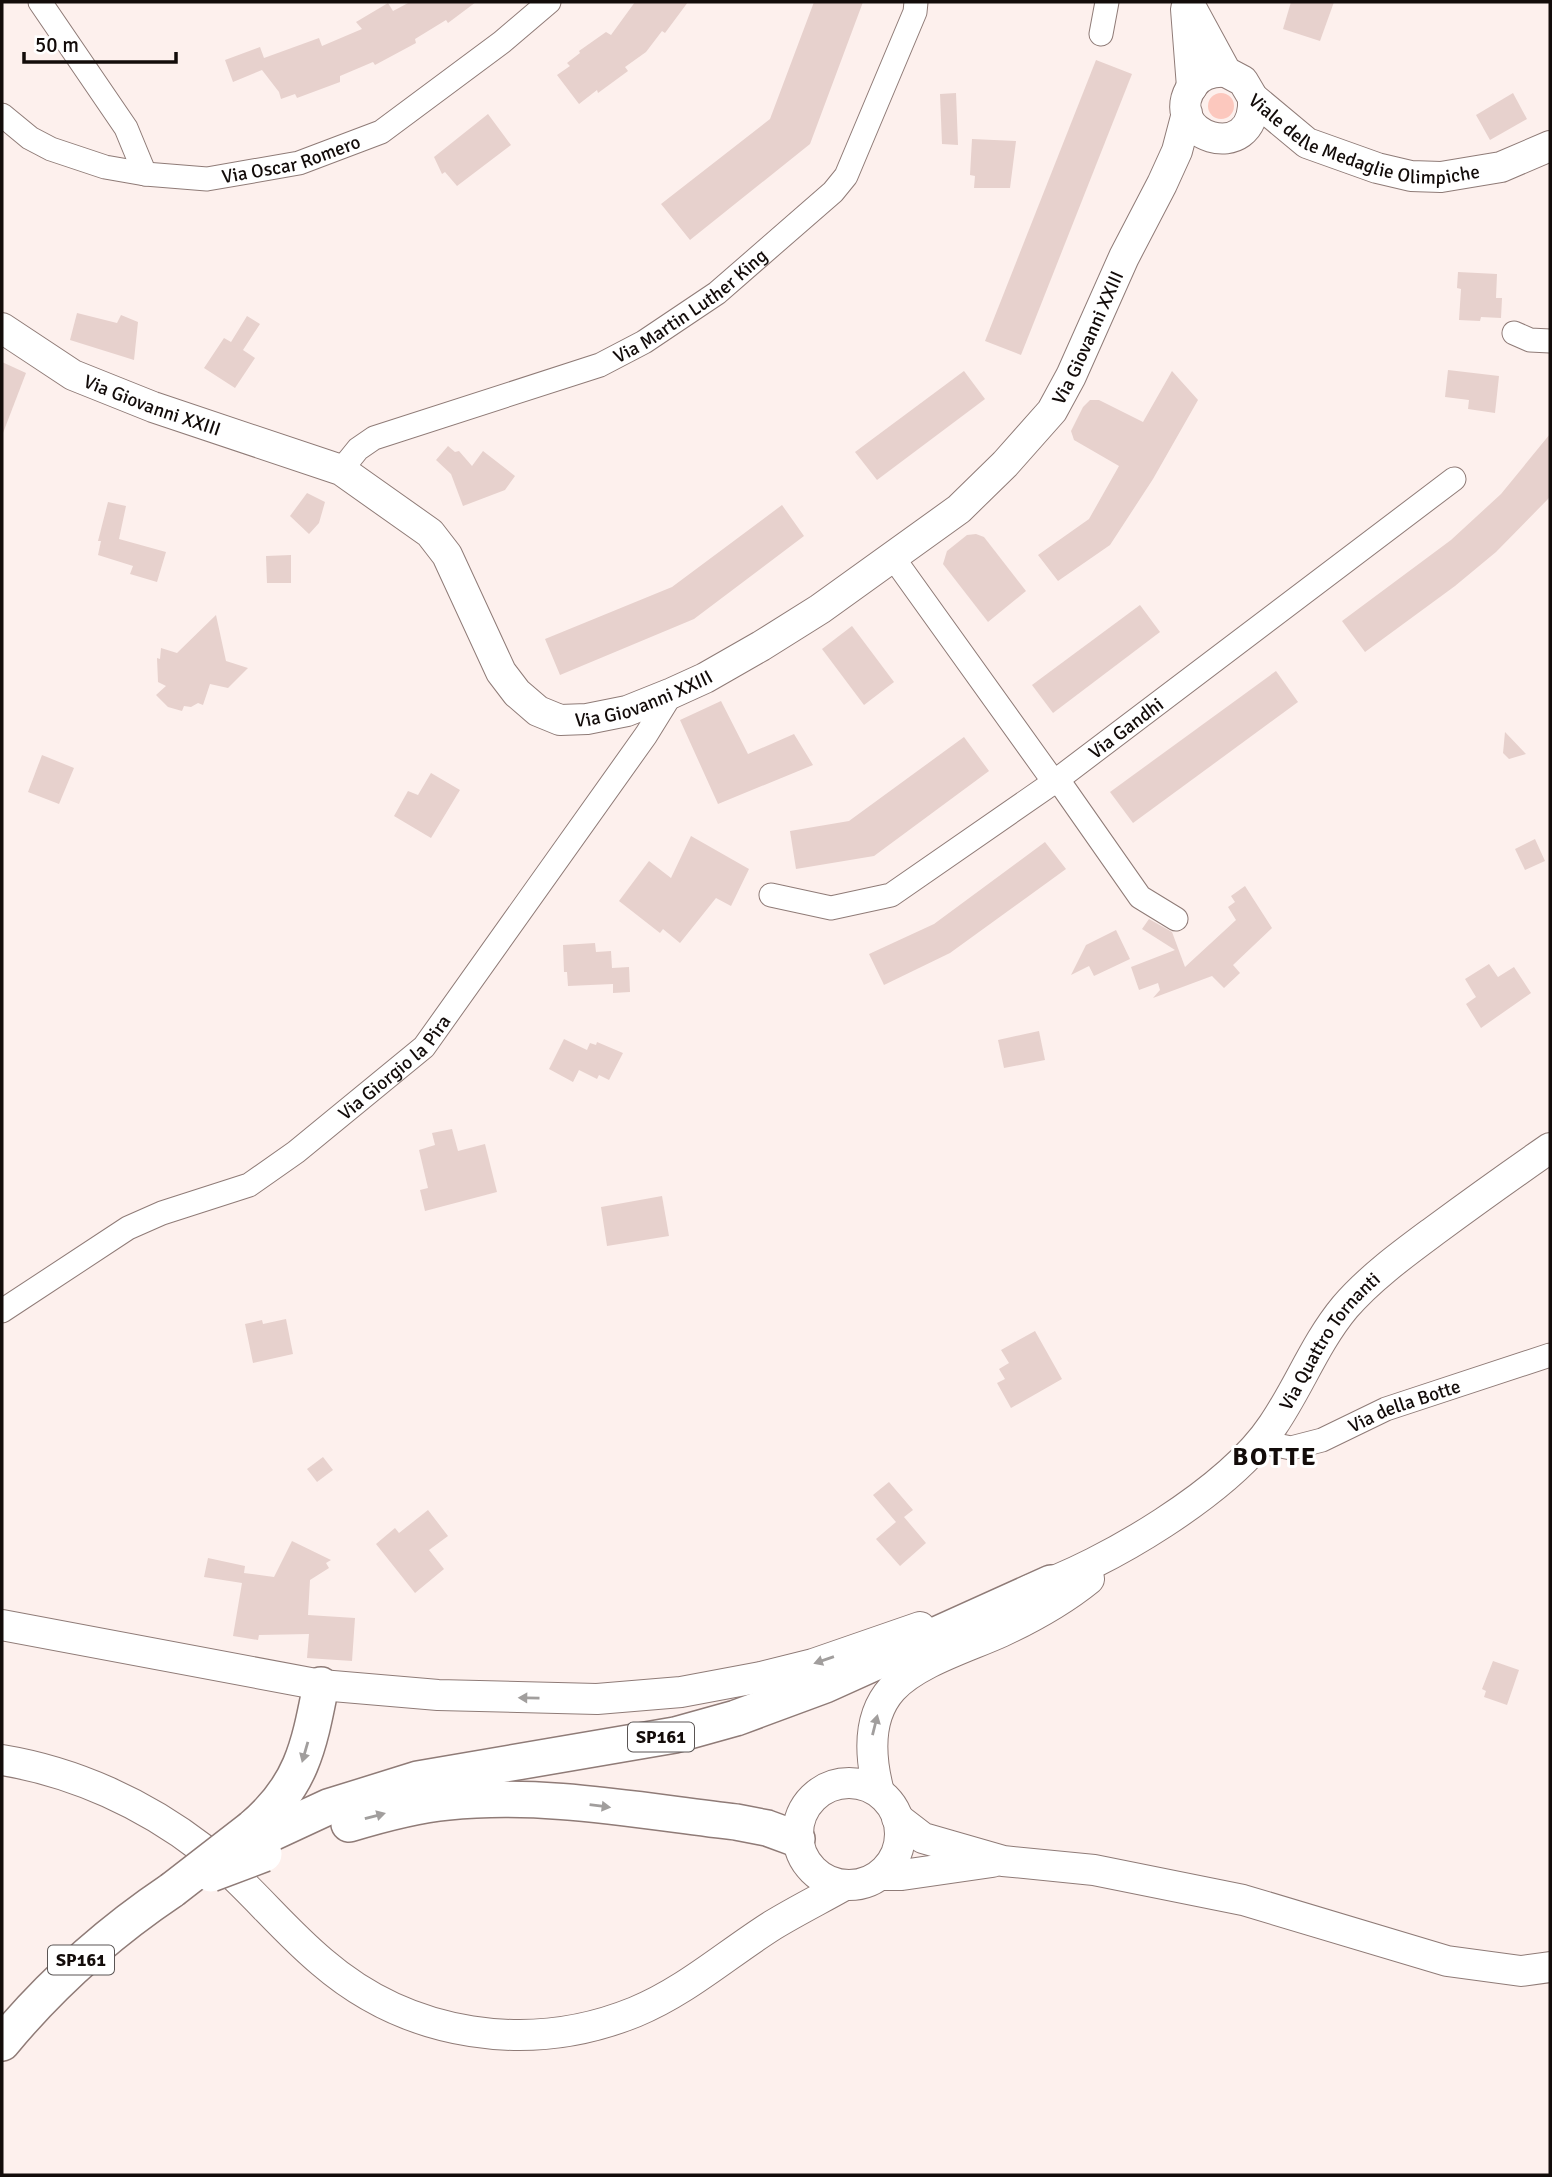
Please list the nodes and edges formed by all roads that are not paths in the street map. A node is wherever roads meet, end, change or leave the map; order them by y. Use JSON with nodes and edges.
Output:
{"nodes":[{"id":1,"x":40,"y":2,"type":"edge"},
{"id":2,"x":549,"y":2,"type":"edge"},
{"id":3,"x":916,"y":2,"type":"edge"},
{"id":4,"x":1107,"y":2,"type":"edge"},
{"id":5,"x":1187,"y":2,"type":"edge"},
{"id":6,"x":1101,"y":34,"type":"dead end"},
{"id":7,"x":1226,"y":72,"type":"junction"},
{"id":8,"x":1253,"y":98,"type":"junction"},
{"id":9,"x":1189,"y":100,"type":"junction"},
{"id":10,"x":2,"y":116,"type":"edge"},
{"id":11,"x":1225,"y":137,"type":"junction"},
{"id":12,"x":1307,"y":143,"type":"junction"},
{"id":13,"x":1550,"y":146,"type":"edge"},
{"id":14,"x":145,"y":174,"type":"junction"},
{"id":15,"x":1162,"y":184,"type":"junction"},
{"id":16,"x":2,"y":328,"type":"edge"},
{"id":17,"x":1514,"y":333,"type":"dead end"},
{"id":18,"x":1550,"y":341,"type":"edge"},
{"id":19,"x":341,"y":470,"type":"junction"},
{"id":20,"x":1454,"y":479,"type":"dead end"},
{"id":21,"x":892,"y":556,"type":"junction"},
{"id":22,"x":672,"y":693,"type":"junction"},
{"id":23,"x":1054,"y":782,"type":"junction"},
{"id":24,"x":771,"y":895,"type":"dead end"},
{"id":25,"x":1176,"y":919,"type":"dead end"},
{"id":26,"x":1550,"y":1148,"type":"edge"},
{"id":27,"x":2,"y":1311,"type":"edge"},
{"id":28,"x":1550,"y":1355,"type":"edge"},
{"id":29,"x":1261,"y":1442,"type":"junction"},
{"id":30,"x":1123,"y":1546,"type":"junction"},
{"id":31,"x":1051,"y":1583,"type":"junction"},
{"id":32,"x":2,"y":1625,"type":"edge"},
{"id":33,"x":321,"y":1685,"type":"junction"},
{"id":34,"x":2,"y":1760,"type":"edge"},
{"id":35,"x":879,"y":1792,"type":"junction"},
{"id":36,"x":897,"y":1818,"type":"junction"},
{"id":37,"x":257,"y":1840,"type":"junction"},
{"id":38,"x":801,"y":1852,"type":"junction"},
{"id":39,"x":1003,"y":1861,"type":"junction"},
{"id":40,"x":881,"y":1875,"type":"junction"},
{"id":41,"x":843,"y":1886,"type":"junction"},
{"id":42,"x":774,"y":1925,"type":"junction"},
{"id":43,"x":1550,"y":1967,"type":"edge"},
{"id":44,"x":2,"y":2043,"type":"edge"}],
"edges":[{"from":1,"to":14,"type":"street"},
{"from":2,"to":14,"type":"street","name":"Via Oscar Romero"},
{"from":3,"to":19,"type":"street","name":"Via Martin Luther King"},
{"from":4,"to":6,"type":"street"},
{"from":5,"to":7,"type":"main road","name":"Viale delle Medaglie Olimpiche"},
{"from":5,"to":9,"type":"main road","name":"Via Giovanni XXIII"},
{"from":7,"to":8,"type":"main road","name":"Viale delle Medaglie Olimpiche"},
{"from":7,"to":9,"type":"main road"},
{"from":8,"to":11,"type":"main road"},
{"from":8,"to":12,"type":"main road","name":"Viale delle Medaglie Olimpiche"},
{"from":9,"to":11,"type":"main road"},
{"from":9,"to":15,"type":"main road","name":"Via Giovanni XXIII"},
{"from":10,"to":14,"type":"street","name":"Via Oscar Romero"},
{"from":11,"to":12,"type":"main road"},
{"from":11,"to":15,"type":"main road","name":"Via Giovanni XXIII"},
{"from":12,"to":13,"type":"main road","name":"Viale delle Medaglie Olimpiche"},
{"from":15,"to":21,"type":"main road","name":"Via Giovanni XXIII"},
{"from":16,"to":19,"type":"main road","name":"Via Giovanni XXIII"},
{"from":17,"to":18,"type":"street"},
{"from":19,"to":22,"type":"main road","name":"Via Giovanni XXIII"},
{"from":20,"to":23,"type":"street","name":"Via Gandhi"},
{"from":21,"to":22,"type":"main road","name":"Via Giovanni XXIII"},
{"from":21,"to":23,"type":"street"},
{"from":22,"to":27,"type":"street","name":"Via Giorgio la Pira"},
{"from":23,"to":24,"type":"street","name":"Via Gandhi"},
{"from":23,"to":25,"type":"street"},
{"from":26,"to":29,"type":"main road","name":"Via Quattro Tornanti"},
{"from":28,"to":29,"type":"street","name":"Via della Botte"},
{"from":29,"to":30,"type":"main road","name":"Via Quattro Tornanti"},
{"from":30,"to":31,"type":"main road"},
{"from":35,"to":30,"type":"main road","one_way":true},
{"from":31,"to":33,"type":"main road","one_way":true},
{"from":31,"to":37,"type":"highway","number":"SP161"},
{"from":32,"to":33,"type":"main road"},
{"from":33,"to":37,"type":"highway","number":"SP161","one_way":true},
{"from":34,"to":42,"type":"main road"},
{"from":35,"to":36,"type":"main road"},
{"from":35,"to":38,"type":"main road"},
{"from":36,"to":39,"type":"main road"},
{"from":36,"to":40,"type":"main road"},
{"from":37,"to":38,"type":"highway","number":"SP161","one_way":true},
{"from":37,"to":44,"type":"highway","number":"SP161","bridge":true},
{"from":38,"to":41,"type":"main road"},
{"from":38,"to":42,"type":"main road"},
{"from":39,"to":40,"type":"main road"},
{"from":39,"to":43,"type":"main road"},
{"from":40,"to":41,"type":"main road"},
{"from":41,"to":42,"type":"main road"}]}
